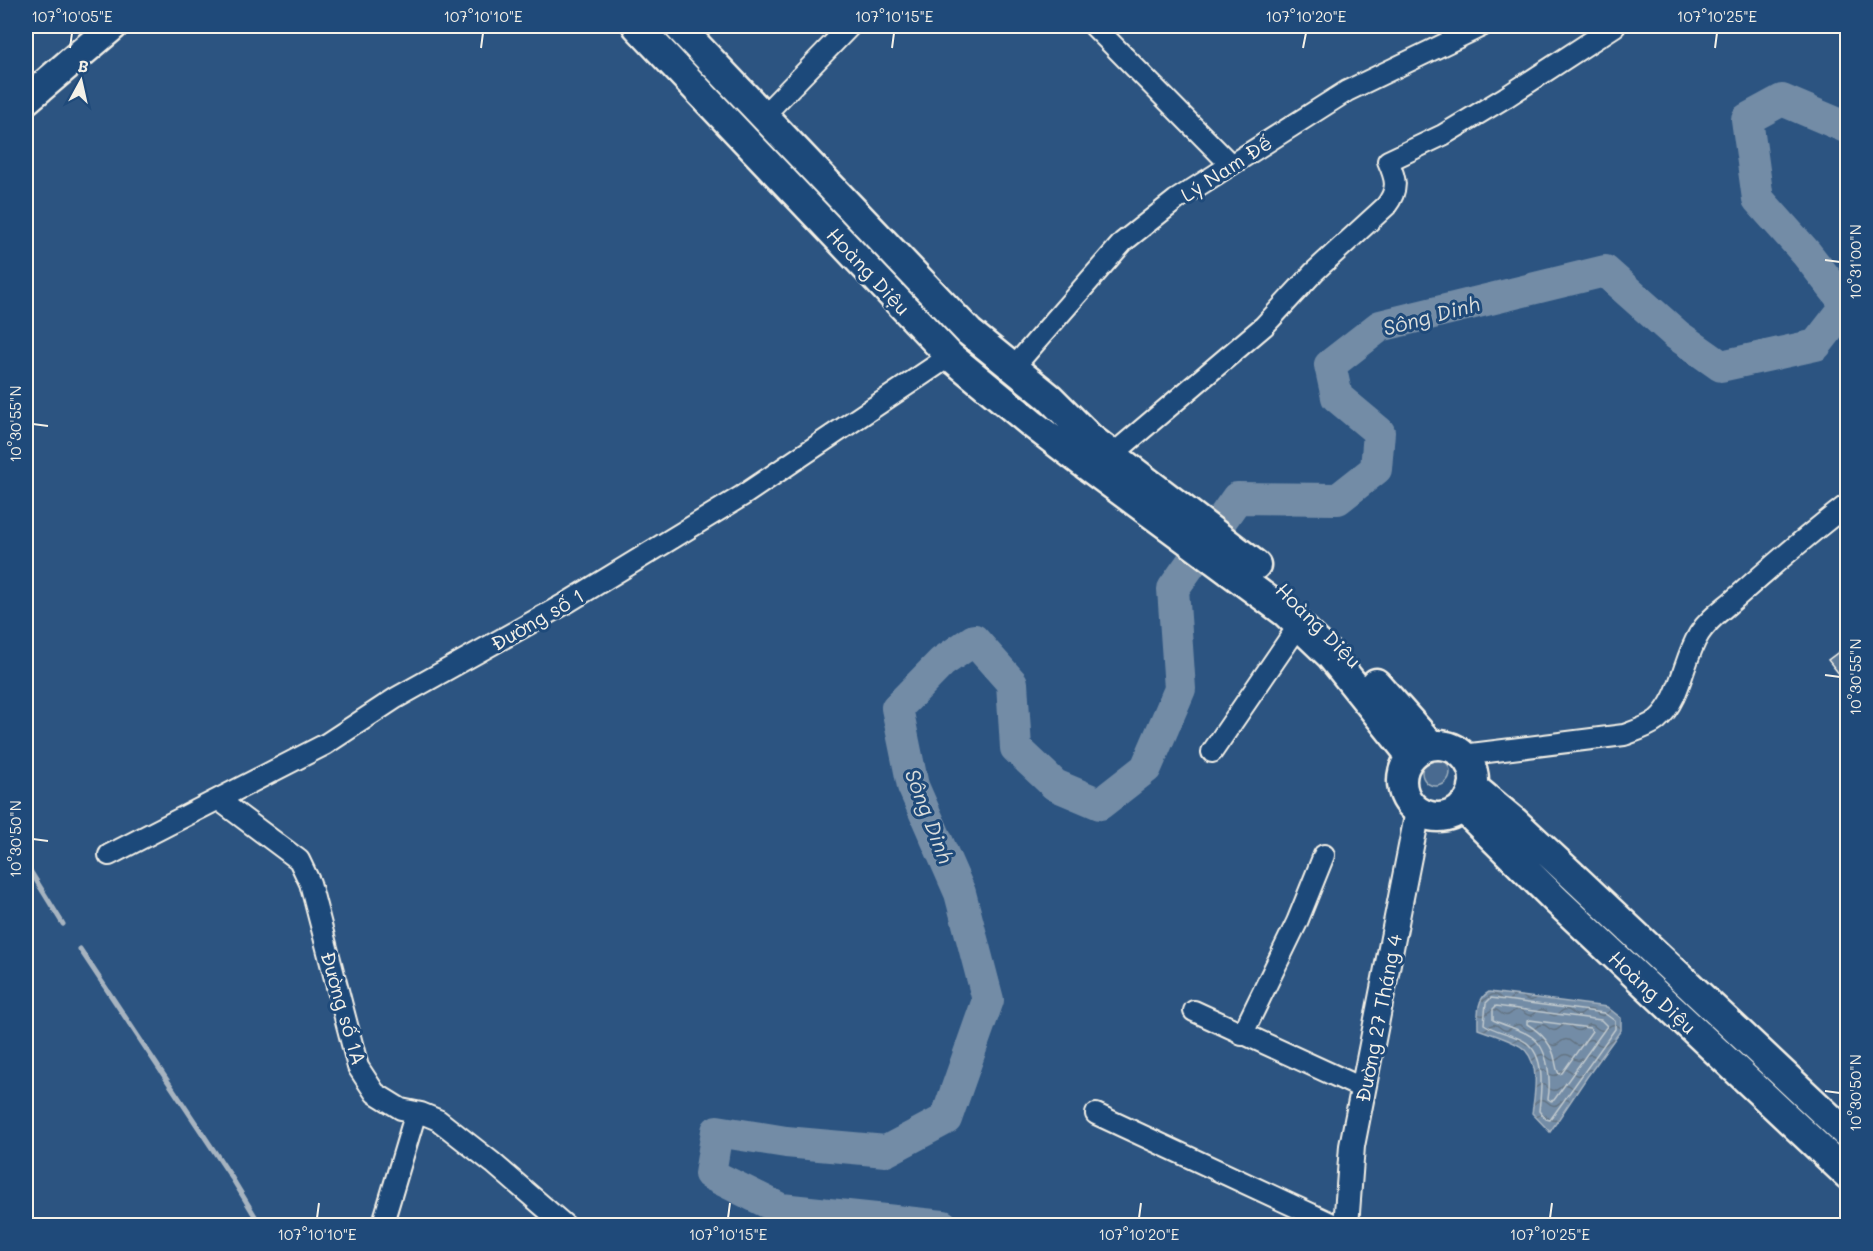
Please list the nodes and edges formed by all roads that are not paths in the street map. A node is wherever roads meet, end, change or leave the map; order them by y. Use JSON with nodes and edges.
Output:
{"nodes":[{"id":1,"x":113,"y":26,"type":"edge"},
{"id":2,"x":637,"y":26,"type":"edge"},
{"id":3,"x":678,"y":26,"type":"edge"},
{"id":4,"x":850,"y":26,"type":"edge"},
{"id":5,"x":1094,"y":26,"type":"edge"},
{"id":6,"x":1482,"y":26,"type":"edge"},
{"id":7,"x":1615,"y":26,"type":"edge"},
{"id":8,"x":26,"y":100,"type":"edge"},
{"id":9,"x":755,"y":106,"type":"junction"},
{"id":10,"x":724,"y":117,"type":"junction"},
{"id":11,"x":1231,"y":165,"type":"junction"},
{"id":12,"x":950,"y":356,"type":"junction"},
{"id":13,"x":1013,"y":368,"type":"junction"},
{"id":14,"x":1112,"y":455,"type":"junction"},
{"id":15,"x":1130,"y":484,"type":"junction"},
{"id":16,"x":1848,"y":504,"type":"edge"},
{"id":17,"x":1246,"y":570,"type":"junction"},
{"id":18,"x":1299,"y":625,"type":"junction"},
{"id":19,"x":1421,"y":751,"type":"junction"},
{"id":20,"x":1212,"y":752,"type":"dead end"},
{"id":21,"x":1463,"y":755,"type":"junction"},
{"id":22,"x":1468,"y":797,"type":"junction"},
{"id":23,"x":219,"y":801,"type":"junction"},
{"id":24,"x":1418,"y":811,"type":"junction"},
{"id":25,"x":109,"y":855,"type":"dead end"},
{"id":26,"x":1324,"y":855,"type":"dead end"},
{"id":27,"x":1194,"y":1011,"type":"dead end"},
{"id":28,"x":1242,"y":1035,"type":"junction"},
{"id":29,"x":1364,"y":1089,"type":"junction"},
{"id":30,"x":416,"y":1112,"type":"junction"},
{"id":31,"x":1096,"y":1114,"type":"dead end"},
{"id":32,"x":1848,"y":1134,"type":"edge"},
{"id":33,"x":1848,"y":1175,"type":"edge"},
{"id":34,"x":382,"y":1226,"type":"edge"},
{"id":35,"x":566,"y":1226,"type":"edge"},
{"id":36,"x":1337,"y":1226,"type":"edge"},
{"id":37,"x":1346,"y":1226,"type":"edge"}],
"edges":[{"from":1,"to":8,"type":"main road"},
{"from":2,"to":10,"type":"main road","name":"Hoàng Diệu"},
{"from":3,"to":9,"type":"main road","name":"Hoàng Diệu"},
{"from":4,"to":9,"type":"street"},
{"from":5,"to":11,"type":"street"},
{"from":6,"to":11,"type":"street","name":"Lý Nam Đế"},
{"from":7,"to":14,"type":"street"},
{"from":9,"to":10,"type":"main road"},
{"from":9,"to":13,"type":"main road","name":"Hoàng Diệu"},
{"from":10,"to":12,"type":"main road","name":"Hoàng Diệu"},
{"from":11,"to":13,"type":"street","name":"Lý Nam Đế"},
{"from":12,"to":15,"type":"main road","name":"Hoàng Diệu"},
{"from":12,"to":23,"type":"street","name":"Đường số 1"},
{"from":13,"to":14,"type":"main road","name":"Hoàng Diệu"},
{"from":14,"to":15,"type":"main road","name":"Hoàng Diệu"},
{"from":15,"to":17,"type":"main road"},
{"from":16,"to":21,"type":"street"},
{"from":17,"to":18,"type":"main road","name":"Hoàng Diệu"},
{"from":17,"to":19,"type":"main road","name":"Hoàng Diệu"},
{"from":18,"to":19,"type":"main road","name":"Hoàng Diệu"},
{"from":18,"to":20,"type":"street"},
{"from":19,"to":21,"type":"main road"},
{"from":19,"to":24,"type":"main road"},
{"from":21,"to":22,"type":"main road"},
{"from":22,"to":24,"type":"main road"},
{"from":22,"to":32,"type":"main road","name":"Hoàng Diệu"},
{"from":22,"to":33,"type":"main road","name":"Hoàng Diệu"},
{"from":23,"to":25,"type":"street","name":"Đường số 1"},
{"from":23,"to":30,"type":"street","name":"Đường số 1A"},
{"from":24,"to":29,"type":"street","name":"Đường 27 Tháng 4"},
{"from":26,"to":28,"type":"street"},
{"from":27,"to":28,"type":"street"},
{"from":28,"to":29,"type":"street"},
{"from":29,"to":37,"type":"street","name":"Đường 27 Tháng 4"},
{"from":30,"to":34,"type":"street"},
{"from":30,"to":35,"type":"street","name":"Đường số 1A"},
{"from":31,"to":36,"type":"street"}]}
